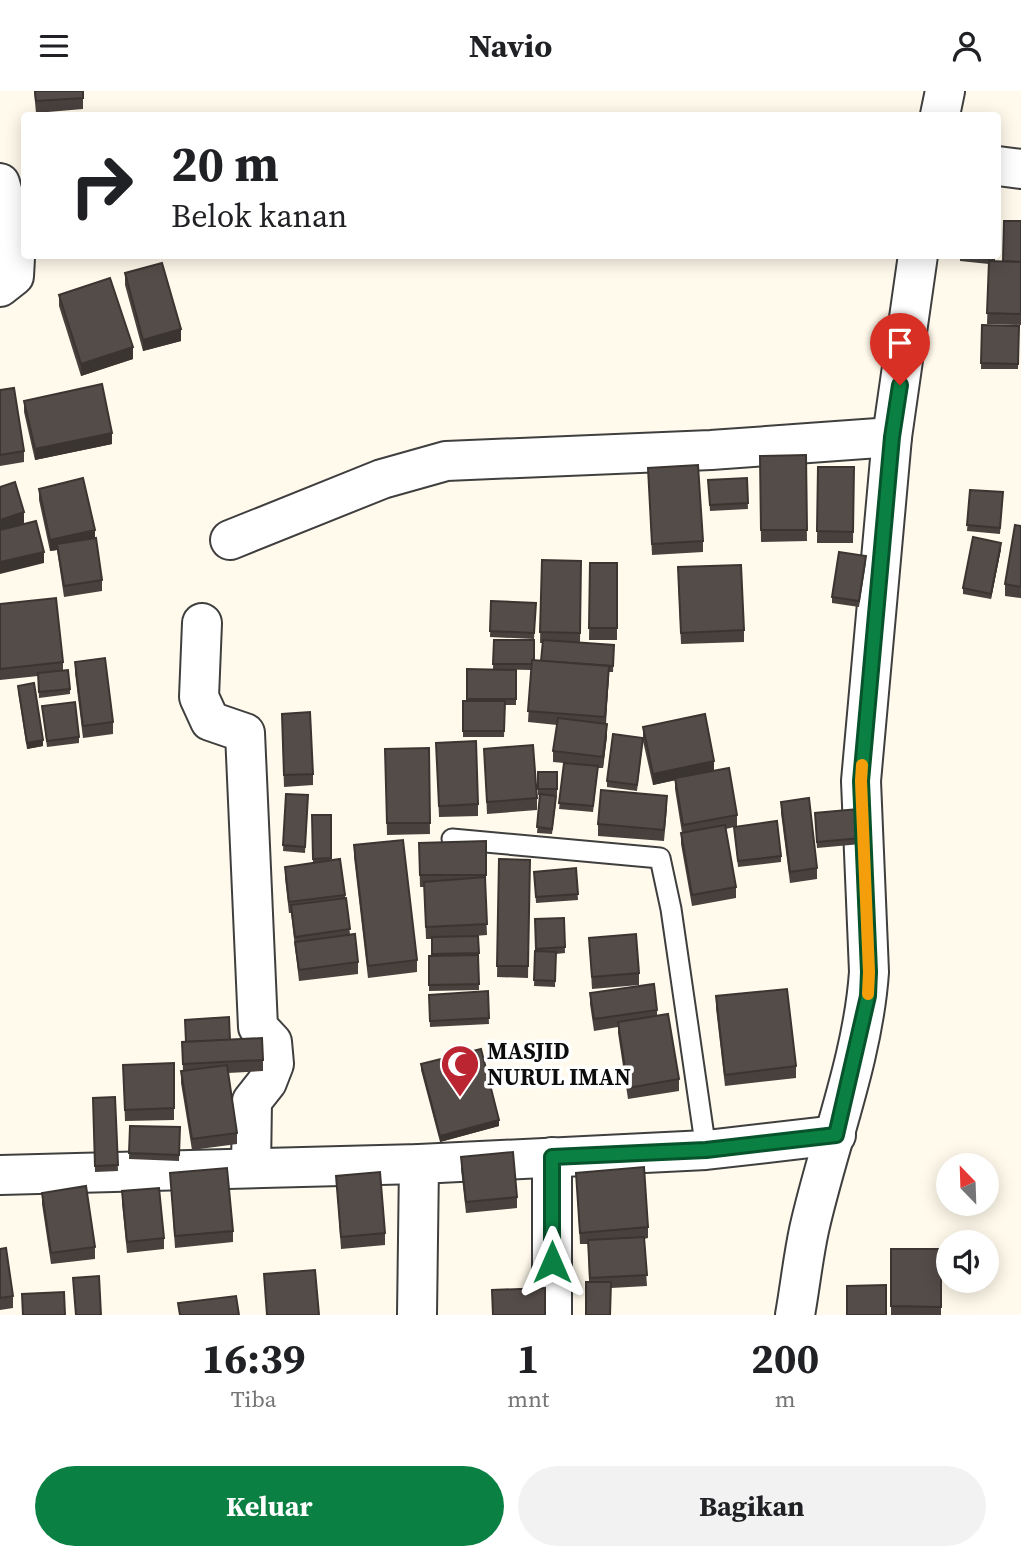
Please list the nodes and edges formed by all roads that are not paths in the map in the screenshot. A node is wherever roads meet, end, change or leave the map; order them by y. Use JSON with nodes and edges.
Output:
{"nodes":[{"id":1,"x":945,"y":91,"type":"edge"},
{"id":2,"x":941,"y":112,"type":"edge"},
{"id":3,"x":1001,"y":166,"type":"edge"},
{"id":4,"x":1021,"y":169,"type":"edge"},
{"id":5,"x":0,"y":183,"type":"edge"},
{"id":6,"x":917,"y":259,"type":"edge"},
{"id":7,"x":0,"y":287,"type":"edge"},
{"id":8,"x":892,"y":437,"type":"junction"},
{"id":9,"x":230,"y":540,"type":"dead end"},
{"id":10,"x":202,"y":623,"type":"dead end"},
{"id":11,"x":452,"y":839,"type":"edge"},
{"id":12,"x":836,"y":1135,"type":"junction"},
{"id":13,"x":706,"y":1150,"type":"junction"},
{"id":14,"x":552,"y":1157,"type":"junction"},
{"id":15,"x":419,"y":1164,"type":"junction"},
{"id":16,"x":251,"y":1168,"type":"junction"},
{"id":17,"x":0,"y":1175,"type":"edge"},
{"id":18,"x":417,"y":1315,"type":"edge"},
{"id":19,"x":552,"y":1315,"type":"edge"},
{"id":20,"x":795,"y":1315,"type":"edge"}],
"edges":[{"from":1,"to":2,"type":"street"},
{"from":3,"to":4,"type":"street"},
{"from":5,"to":7,"type":"street"},
{"from":6,"to":8,"type":"street"},
{"from":8,"to":9,"type":"street"},
{"from":8,"to":12,"type":"street"},
{"from":10,"to":16,"type":"street"},
{"from":11,"to":13,"type":"lane"},
{"from":12,"to":13,"type":"street"},
{"from":12,"to":20,"type":"street"},
{"from":13,"to":14,"type":"street"},
{"from":14,"to":15,"type":"street"},
{"from":14,"to":19,"type":"street"},
{"from":15,"to":16,"type":"street"},
{"from":15,"to":18,"type":"street"},
{"from":16,"to":17,"type":"street"}]}
